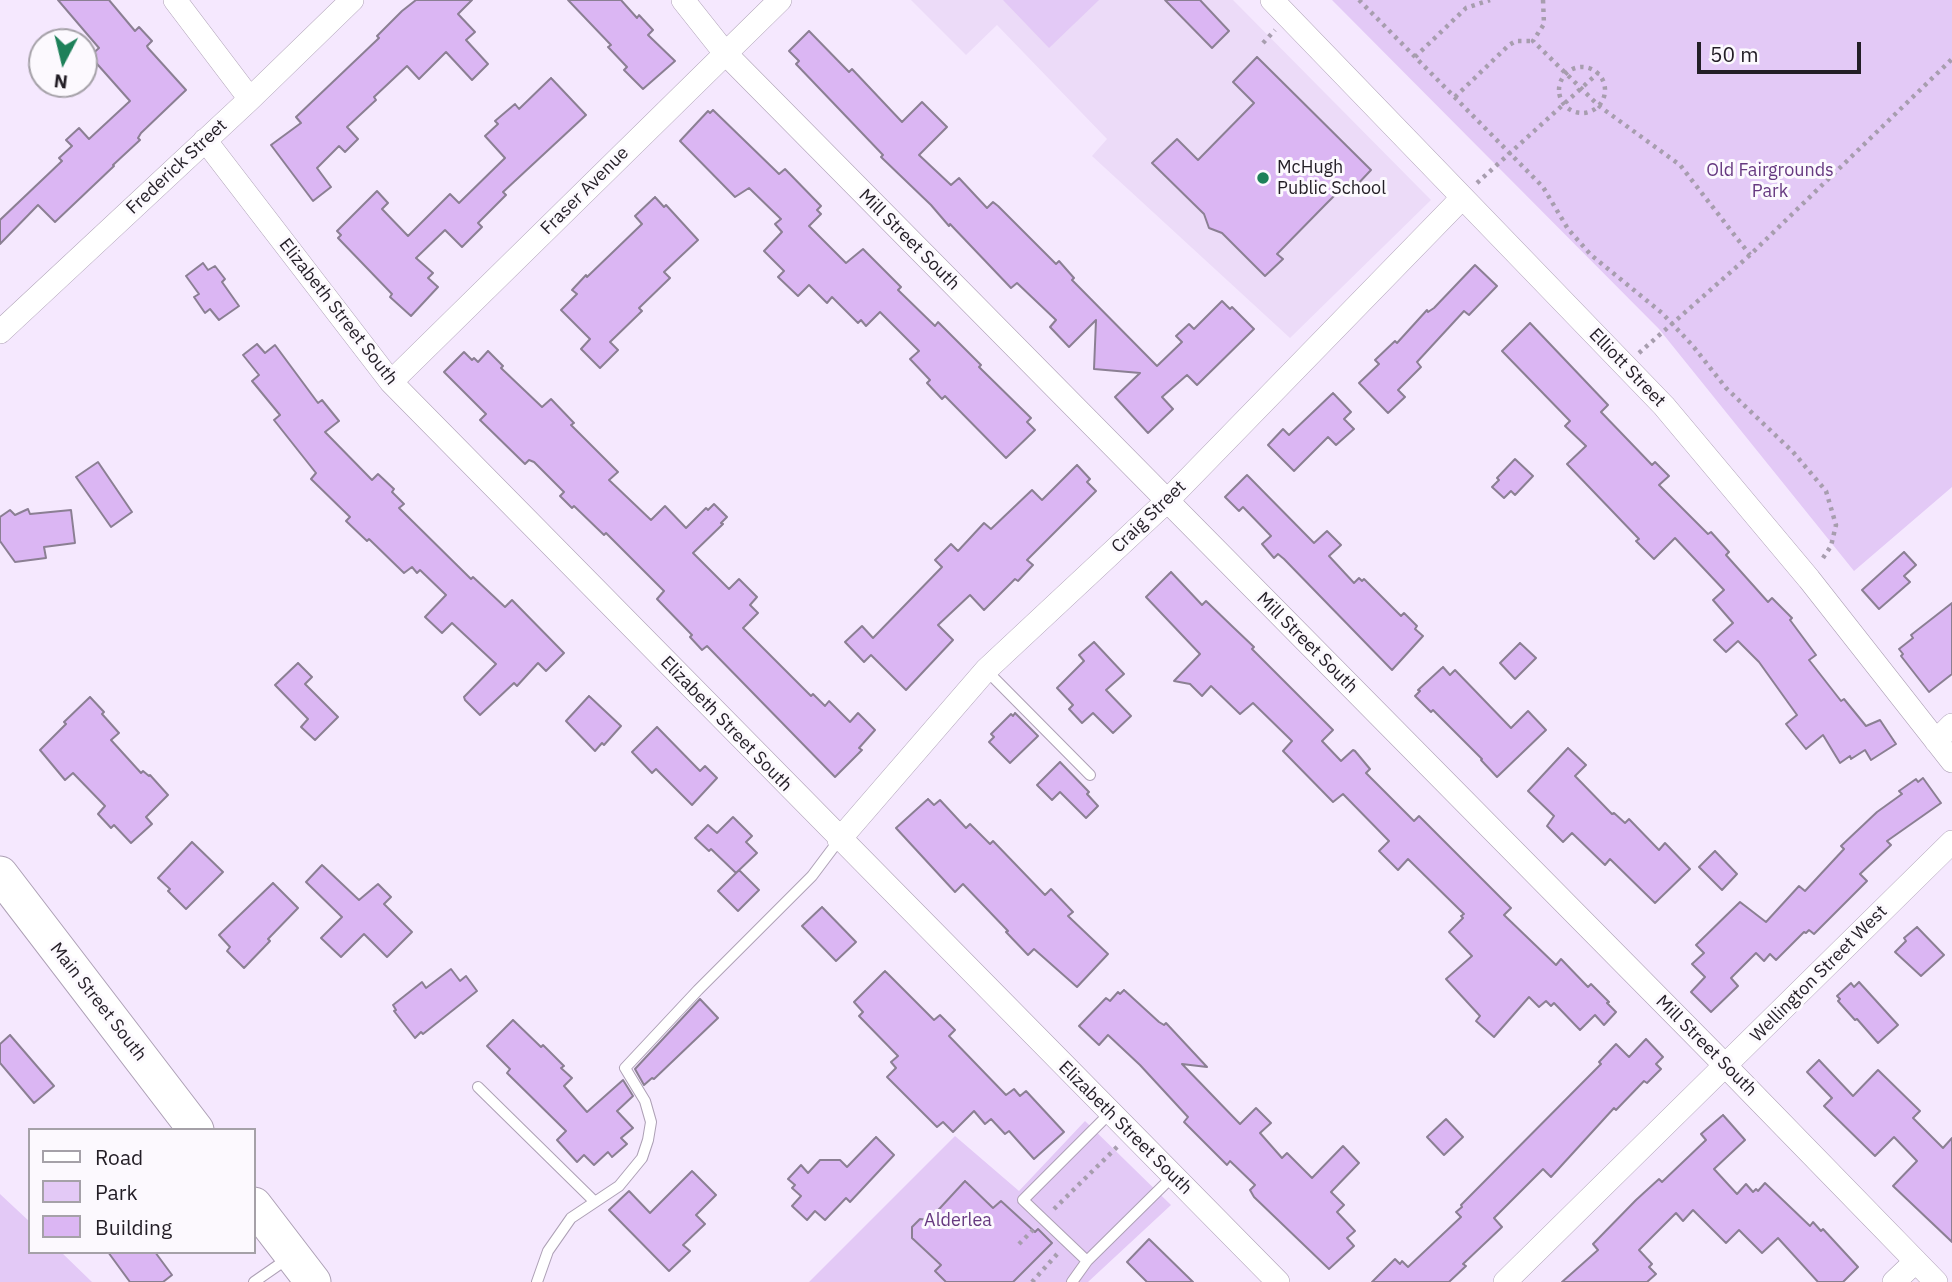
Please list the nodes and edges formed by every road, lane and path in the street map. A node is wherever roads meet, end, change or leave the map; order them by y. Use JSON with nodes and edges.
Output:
{"nodes":[{"id":1,"x":175,"y":0,"type":"edge"},
{"id":2,"x":352,"y":0,"type":"edge"},
{"id":3,"x":683,"y":0,"type":"edge"},
{"id":4,"x":780,"y":0,"type":"edge"},
{"id":5,"x":1272,"y":0,"type":"edge"},
{"id":6,"x":1359,"y":0,"type":"edge"},
{"id":7,"x":1490,"y":0,"type":"edge"},
{"id":8,"x":1543,"y":0,"type":"edge"},
{"id":9,"x":1533,"y":41,"type":"junction"},
{"id":10,"x":725,"y":53,"type":"junction"},
{"id":11,"x":1415,"y":57,"type":"junction"},
{"id":12,"x":1952,"y":59,"type":"edge"},
{"id":13,"x":1598,"y":73,"type":"junction"},
{"id":14,"x":1565,"y":74,"type":"junction"},
{"id":15,"x":1580,"y":89,"type":"junction"},
{"id":16,"x":1455,"y":97,"type":"junction"},
{"id":17,"x":250,"y":99,"type":"junction"},
{"id":18,"x":1564,"y":104,"type":"junction"},
{"id":19,"x":1600,"y":106,"type":"junction"},
{"id":20,"x":205,"y":140,"type":"junction"},
{"id":21,"x":1511,"y":152,"type":"junction"},
{"id":22,"x":1462,"y":198,"type":"junction"},
{"id":23,"x":1750,"y":256,"type":"junction"},
{"id":24,"x":1671,"y":325,"type":"junction"},
{"id":25,"x":0,"y":332,"type":"edge"},
{"id":26,"x":1625,"y":365,"type":"junction"},
{"id":27,"x":391,"y":382,"type":"junction"},
{"id":28,"x":1166,"y":502,"type":"junction"},
{"id":29,"x":1809,"y":579,"type":"junction"},
{"id":30,"x":986,"y":670,"type":"junction"},
{"id":31,"x":1944,"y":733,"type":"edge"},
{"id":32,"x":1952,"y":761,"type":"edge"},
{"id":33,"x":1090,"y":775,"type":"dead end"},
{"id":34,"x":839,"y":839,"type":"junction"},
{"id":35,"x":1952,"y":842,"type":"edge"},
{"id":36,"x":0,"y":874,"type":"edge"},
{"id":37,"x":1726,"y":1066,"type":"junction"},
{"id":38,"x":478,"y":1087,"type":"dead end"},
{"id":39,"x":1110,"y":1112,"type":"junction"},
{"id":40,"x":194,"y":1128,"type":"edge"},
{"id":41,"x":1132,"y":1135,"type":"junction"},
{"id":42,"x":1173,"y":1176,"type":"junction"},
{"id":43,"x":594,"y":1201,"type":"junction"},
{"id":44,"x":256,"y":1208,"type":"edge"},
{"id":45,"x":1043,"y":1219,"type":"junction"},
{"id":46,"x":1068,"y":1243,"type":"junction"},
{"id":47,"x":1019,"y":1244,"type":"dead end"},
{"id":48,"x":292,"y":1255,"type":"junction"},
{"id":49,"x":1087,"y":1261,"type":"junction"},
{"id":50,"x":1915,"y":1262,"type":"junction"},
{"id":51,"x":254,"y":1282,"type":"edge"},
{"id":52,"x":313,"y":1282,"type":"edge"},
{"id":53,"x":537,"y":1282,"type":"edge"},
{"id":54,"x":1032,"y":1282,"type":"edge"},
{"id":55,"x":1072,"y":1282,"type":"edge"},
{"id":56,"x":1278,"y":1282,"type":"edge"},
{"id":57,"x":1505,"y":1282,"type":"edge"},
{"id":58,"x":1894,"y":1282,"type":"edge"},
{"id":59,"x":1936,"y":1282,"type":"edge"}],
"edges":[{"from":1,"to":17,"type":"street"},
{"from":2,"to":17,"type":"street","name":"Frederick Street"},
{"from":3,"to":10,"type":"street","name":"Mill Street South"},
{"from":4,"to":10,"type":"street","name":"Fraser Avenue"},
{"from":5,"to":22,"type":"street","name":"Elliott Street"},
{"from":6,"to":11,"type":"path"},
{"from":7,"to":11,"type":"path"},
{"from":8,"to":9,"type":"path"},
{"from":9,"to":14,"type":"path"},
{"from":9,"to":16,"type":"path"},
{"from":10,"to":27,"type":"street","name":"Fraser Avenue"},
{"from":10,"to":28,"type":"street","name":"Mill Street South"},
{"from":11,"to":16,"type":"path"},
{"from":12,"to":23,"type":"path"},
{"from":13,"to":14,"type":"path"},
{"from":13,"to":15,"type":"path"},
{"from":13,"to":19,"type":"path"},
{"from":14,"to":15,"type":"path"},
{"from":14,"to":18,"type":"path"},
{"from":15,"to":18,"type":"path"},
{"from":15,"to":19,"type":"path"},
{"from":16,"to":21,"type":"path"},
{"from":17,"to":20,"type":"street","name":"Frederick Street"},
{"from":18,"to":19,"type":"path"},
{"from":18,"to":21,"type":"path"},
{"from":19,"to":23,"type":"path"},
{"from":20,"to":25,"type":"street","name":"Frederick Street"},
{"from":20,"to":27,"type":"street","name":"Elizabeth Street South"},
{"from":21,"to":22,"type":"path"},
{"from":21,"to":24,"type":"path"},
{"from":22,"to":26,"type":"street","name":"Elliott Street"},
{"from":22,"to":28,"type":"street","name":"Craig Street"},
{"from":23,"to":24,"type":"path"},
{"from":24,"to":26,"type":"path"},
{"from":24,"to":29,"type":"path"},
{"from":26,"to":29,"type":"street","name":"Elliott Street"},
{"from":27,"to":34,"type":"street","name":"Elizabeth Street South"},
{"from":28,"to":30,"type":"street","name":"Craig Street"},
{"from":28,"to":37,"type":"street","name":"Mill Street South"},
{"from":29,"to":31,"type":"street","name":"Elliott Street"},
{"from":30,"to":33,"type":"lane"},
{"from":30,"to":34,"type":"street","name":"Craig Street"},
{"from":31,"to":32,"type":"street","name":"Elliott Street"},
{"from":34,"to":39,"type":"street","name":"Elizabeth Street South"},
{"from":34,"to":43,"type":"lane"},
{"from":35,"to":37,"type":"street","name":"Wellington Street West"},
{"from":36,"to":40,"type":"main road","name":"Main Street South"},
{"from":37,"to":50,"type":"street","name":"Mill Street South"},
{"from":37,"to":57,"type":"street","name":"Wellington Street West"},
{"from":38,"to":43,"type":"lane"},
{"from":39,"to":41,"type":"street","name":"Elizabeth Street South"},
{"from":39,"to":45,"type":"lane"},
{"from":41,"to":42,"type":"street","name":"Elizabeth Street South"},
{"from":41,"to":45,"type":"path"},
{"from":42,"to":49,"type":"lane"},
{"from":42,"to":56,"type":"street","name":"Elizabeth Street South"},
{"from":43,"to":53,"type":"lane"},
{"from":44,"to":48,"type":"main road"},
{"from":45,"to":46,"type":"lane"},
{"from":45,"to":47,"type":"path"},
{"from":46,"to":49,"type":"lane"},
{"from":46,"to":54,"type":"path"},
{"from":48,"to":51,"type":"lane"},
{"from":48,"to":52,"type":"main road"},
{"from":49,"to":55,"type":"lane"},
{"from":50,"to":58,"type":"street"},
{"from":50,"to":59,"type":"street","name":"Mill Street South"}]}
